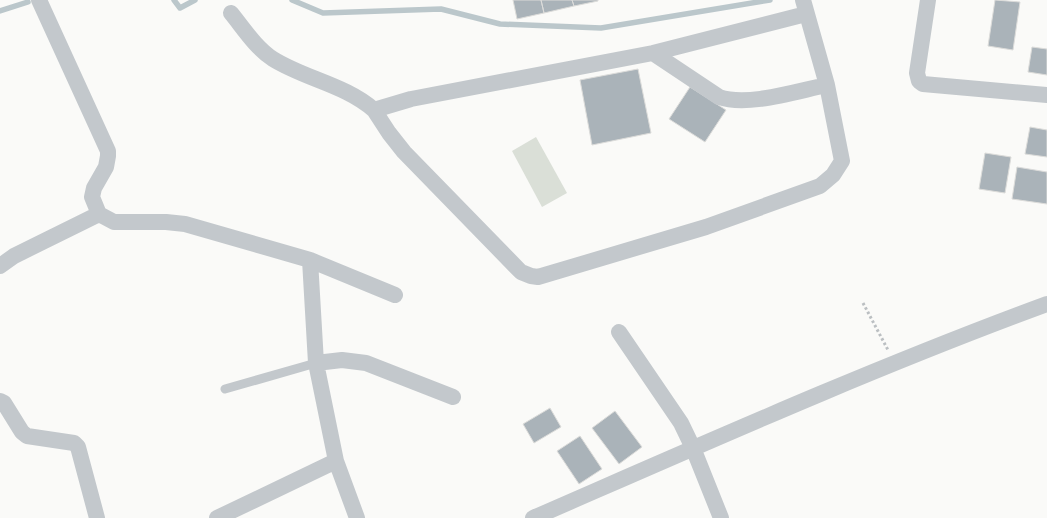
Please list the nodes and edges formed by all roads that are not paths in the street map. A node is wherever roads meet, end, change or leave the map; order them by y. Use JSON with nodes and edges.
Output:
{"nodes":[{"id":1,"x":38,"y":0,"type":"edge"},
{"id":2,"x":928,"y":0,"type":"edge"},
{"id":3,"x":805,"y":7,"type":"edge"},
{"id":4,"x":231,"y":13,"type":"dead end"},
{"id":5,"x":654,"y":53,"type":"junction"},
{"id":6,"x":827,"y":85,"type":"junction"},
{"id":7,"x":1047,"y":95,"type":"edge"},
{"id":8,"x":374,"y":110,"type":"junction"},
{"id":9,"x":99,"y":214,"type":"junction"},
{"id":10,"x":310,"y":260,"type":"junction"},
{"id":11,"x":0,"y":266,"type":"edge"},
{"id":12,"x":395,"y":295,"type":"dead end"},
{"id":13,"x":1047,"y":304,"type":"edge"},
{"id":14,"x":619,"y":332,"type":"dead end"},
{"id":15,"x":316,"y":363,"type":"junction"},
{"id":16,"x":225,"y":389,"type":"dead end"},
{"id":17,"x":452,"y":397,"type":"dead end"},
{"id":18,"x":0,"y":401,"type":"edge"},
{"id":19,"x":693,"y":448,"type":"junction"},
{"id":20,"x":336,"y":461,"type":"junction"},
{"id":21,"x":719,"y":517,"type":"edge"},
{"id":22,"x":96,"y":518,"type":"edge"},
{"id":23,"x":217,"y":518,"type":"edge"},
{"id":24,"x":356,"y":518,"type":"edge"},
{"id":25,"x":533,"y":518,"type":"edge"}],
"edges":[{"from":1,"to":9,"type":"street"},
{"from":2,"to":7,"type":"street"},
{"from":3,"to":5,"type":"street"},
{"from":3,"to":6,"type":"street"},
{"from":4,"to":8,"type":"street"},
{"from":5,"to":6,"type":"street"},
{"from":5,"to":8,"type":"street"},
{"from":6,"to":8,"type":"street"},
{"from":9,"to":10,"type":"street"},
{"from":9,"to":11,"type":"street"},
{"from":10,"to":12,"type":"street"},
{"from":10,"to":15,"type":"street"},
{"from":13,"to":19,"type":"street"},
{"from":14,"to":19,"type":"street"},
{"from":15,"to":16,"type":"lane"},
{"from":15,"to":17,"type":"street"},
{"from":15,"to":20,"type":"street"},
{"from":18,"to":22,"type":"street"},
{"from":19,"to":21,"type":"street"},
{"from":19,"to":25,"type":"street"},
{"from":20,"to":23,"type":"street"},
{"from":20,"to":24,"type":"street"}]}
